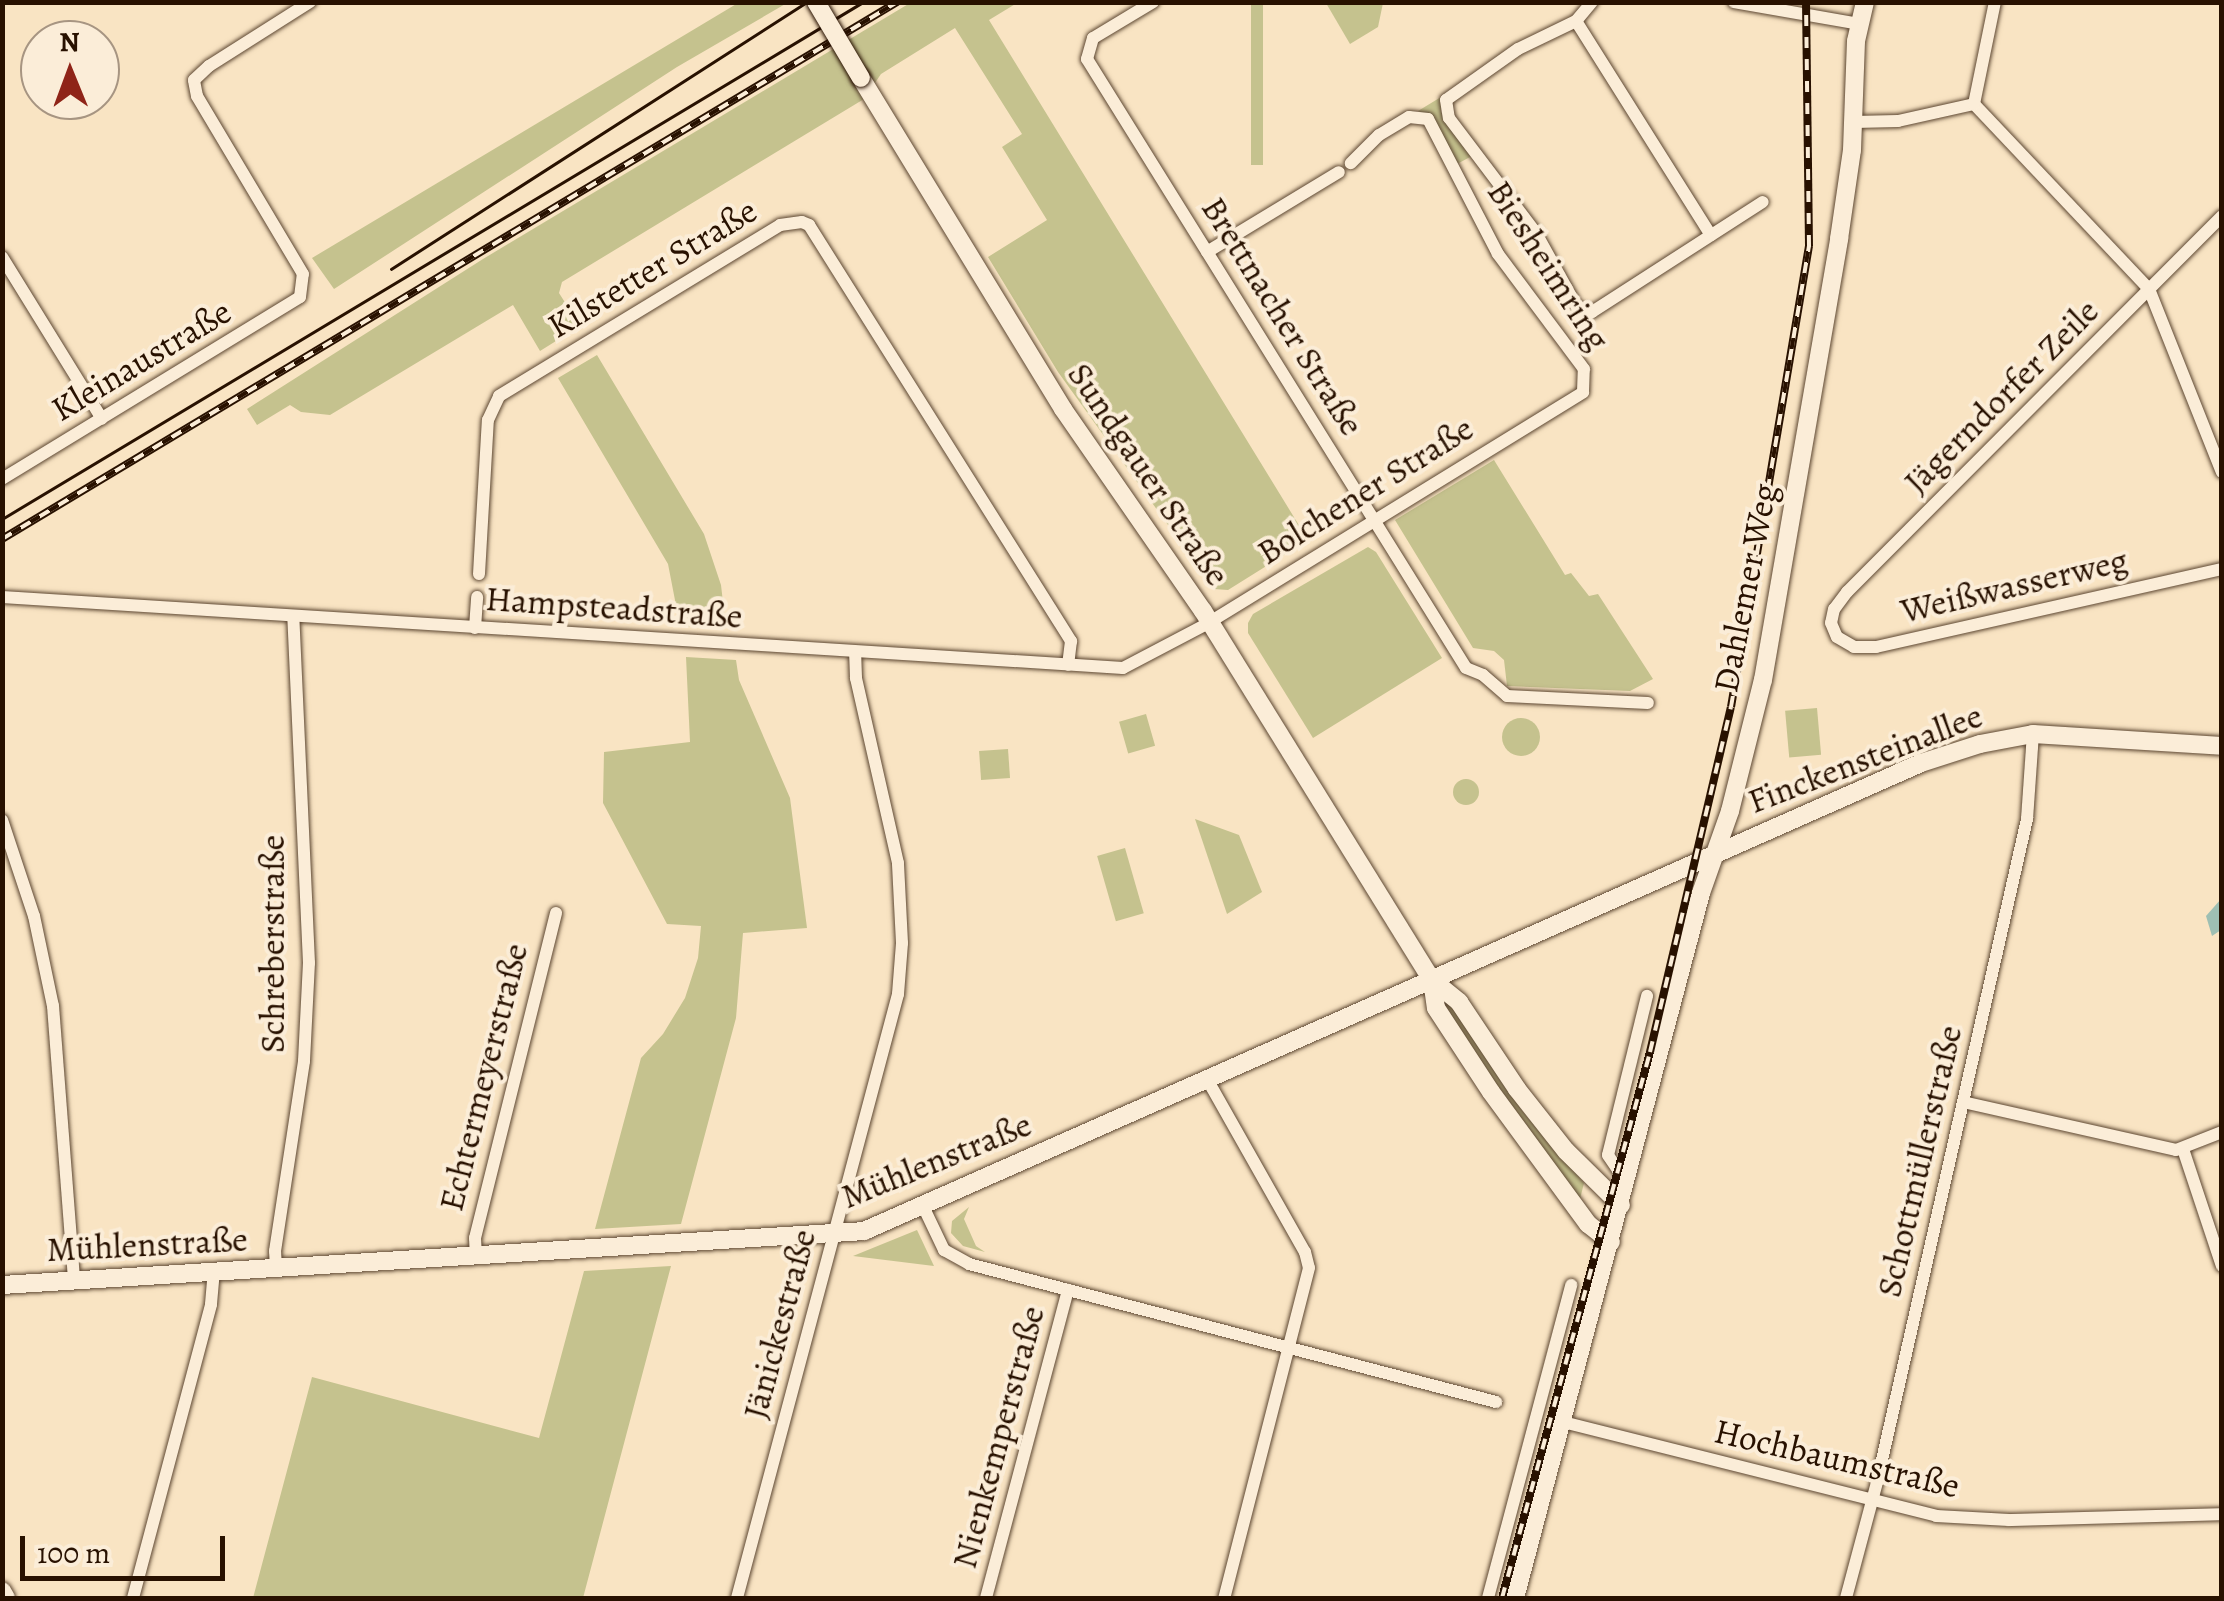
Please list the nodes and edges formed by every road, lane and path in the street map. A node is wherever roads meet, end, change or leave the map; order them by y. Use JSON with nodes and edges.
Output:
{"nodes":[{"id":1,"x":310,"y":2,"type":"edge"},
{"id":2,"x":816,"y":2,"type":"edge"},
{"id":3,"x":1153,"y":2,"type":"edge"},
{"id":4,"x":1592,"y":2,"type":"edge"},
{"id":5,"x":1734,"y":2,"type":"edge"},
{"id":6,"x":1865,"y":2,"type":"edge"},
{"id":7,"x":1995,"y":2,"type":"edge"},
{"id":8,"x":1576,"y":21,"type":"junction"},
{"id":9,"x":1860,"y":24,"type":"junction"},
{"id":10,"x":1974,"y":104,"type":"junction"},
{"id":11,"x":1854,"y":122,"type":"junction"},
{"id":12,"x":1352,"y":162,"type":"dead end"},
{"id":13,"x":1339,"y":172,"type":"dead end"},
{"id":14,"x":1763,"y":202,"type":"dead end"},
{"id":15,"x":2222,"y":216,"type":"edge"},
{"id":16,"x":1711,"y":235,"type":"junction"},
{"id":17,"x":1207,"y":252,"type":"junction"},
{"id":18,"x":2,"y":257,"type":"edge"},
{"id":19,"x":2149,"y":289,"type":"junction"},
{"id":20,"x":102,"y":419,"type":"junction"},
{"id":21,"x":1502,"y":440,"type":"joint"},
{"id":22,"x":2222,"y":472,"type":"edge"},
{"id":23,"x":2,"y":480,"type":"edge"},
{"id":24,"x":1375,"y":520,"type":"junction"},
{"id":25,"x":2222,"y":569,"type":"edge"},
{"id":26,"x":478,"y":574,"type":"dead end"},
{"id":27,"x":2,"y":597,"type":"edge"},
{"id":28,"x":477,"y":597,"type":"dead end"},
{"id":29,"x":293,"y":617,"type":"junction"},
{"id":30,"x":1210,"y":622,"type":"junction"},
{"id":31,"x":1831,"y":623,"type":"joint"},
{"id":32,"x":475,"y":628,"type":"junction"},
{"id":33,"x":855,"y":652,"type":"junction"},
{"id":34,"x":1068,"y":665,"type":"junction"},
{"id":35,"x":1648,"y":703,"type":"dead end"},
{"id":36,"x":2034,"y":734,"type":"junction"},
{"id":37,"x":2222,"y":746,"type":"edge"},
{"id":38,"x":2,"y":820,"type":"edge"},
{"id":39,"x":1714,"y":854,"type":"junction"},
{"id":40,"x":556,"y":912,"type":"dead end"},
{"id":41,"x":1432,"y":980,"type":"junction"},
{"id":42,"x":1647,"y":996,"type":"dead end"},
{"id":43,"x":1207,"y":1080,"type":"junction"},
{"id":44,"x":1963,"y":1102,"type":"junction"},
{"id":45,"x":2222,"y":1132,"type":"edge"},
{"id":46,"x":2183,"y":1149,"type":"junction"},
{"id":47,"x":1628,"y":1174,"type":"junction"},
{"id":48,"x":1621,"y":1205,"type":"junction"},
{"id":49,"x":923,"y":1206,"type":"junction"},
{"id":50,"x":834,"y":1235,"type":"junction"},
{"id":51,"x":1611,"y":1242,"type":"junction"},
{"id":52,"x":476,"y":1256,"type":"junction"},
{"id":53,"x":2222,"y":1266,"type":"edge"},
{"id":54,"x":276,"y":1268,"type":"junction"},
{"id":55,"x":214,"y":1272,"type":"junction"},
{"id":56,"x":74,"y":1280,"type":"junction"},
{"id":57,"x":1572,"y":1284,"type":"dead end"},
{"id":58,"x":2,"y":1285,"type":"edge"},
{"id":59,"x":1068,"y":1290,"type":"junction"},
{"id":60,"x":1290,"y":1348,"type":"junction"},
{"id":61,"x":1554,"y":1352,"type":"junction"},
{"id":62,"x":1580,"y":1359,"type":"junction"},
{"id":63,"x":1496,"y":1402,"type":"dead end"},
{"id":64,"x":1563,"y":1422,"type":"junction"},
{"id":65,"x":1524,"y":1461,"type":"junction"},
{"id":66,"x":1550,"y":1468,"type":"junction"},
{"id":67,"x":1872,"y":1503,"type":"junction"},
{"id":68,"x":2222,"y":1514,"type":"edge"},
{"id":69,"x":2,"y":1592,"type":"edge"},
{"id":70,"x":6,"y":1598,"type":"edge"},
{"id":71,"x":133,"y":1598,"type":"edge"},
{"id":72,"x":737,"y":1598,"type":"edge"},
{"id":73,"x":986,"y":1598,"type":"edge"},
{"id":74,"x":1224,"y":1598,"type":"edge"},
{"id":75,"x":1488,"y":1598,"type":"edge"},
{"id":76,"x":1515,"y":1598,"type":"edge"},
{"id":77,"x":1846,"y":1598,"type":"edge"}],
"edges":[{"from":1,"to":20,"type":"street","name":"Kleinaustraße"},
{"from":2,"to":30,"type":"street","name":"Sundgauer Straße","bridge":true},
{"from":3,"to":17,"type":"street","name":"Brettnacher Straße"},
{"from":4,"to":8,"type":"street"},
{"from":5,"to":9,"type":"street"},
{"from":6,"to":9,"type":"street","name":"Dahlemer Weg"},
{"from":7,"to":10,"type":"street"},
{"from":8,"to":16,"type":"street"},
{"from":8,"to":16,"type":"street"},
{"from":9,"to":11,"type":"street","name":"Dahlemer Weg"},
{"from":10,"to":11,"type":"street"},
{"from":10,"to":19,"type":"street"},
{"from":11,"to":39,"type":"street","name":"Dahlemer Weg"},
{"from":12,"to":21,"type":"street","name":"Biesheimring"},
{"from":13,"to":17,"type":"street"},
{"from":14,"to":16,"type":"street"},
{"from":15,"to":19,"type":"street","name":"Jägerndorfer Zeile"},
{"from":17,"to":24,"type":"street","name":"Brettnacher Straße"},
{"from":18,"to":20,"type":"street"},
{"from":19,"to":22,"type":"street"},
{"from":19,"to":31,"type":"street","name":"Jägerndorfer Zeile"},
{"from":20,"to":23,"type":"street","name":"Kleinaustraße"},
{"from":21,"to":24,"type":"street","name":"Bolchener Straße"},
{"from":24,"to":30,"type":"street","name":"Bolchener Straße"},
{"from":24,"to":35,"type":"street","name":"Brettnacher Straße"},
{"from":25,"to":31,"type":"street","name":"Weißwasserweg"},
{"from":26,"to":34,"type":"street","name":"Kilstetter Straße"},
{"from":27,"to":29,"type":"street","name":"Hampsteadstraße"},
{"from":28,"to":32,"type":"street"},
{"from":29,"to":32,"type":"street","name":"Hampsteadstraße"},
{"from":29,"to":54,"type":"street","name":"Schreberstraße"},
{"from":30,"to":34,"type":"street","name":"Hampsteadstraße"},
{"from":30,"to":41,"type":"street","name":"Sundgauer Straße"},
{"from":32,"to":33,"type":"street","name":"Hampsteadstraße"},
{"from":33,"to":34,"type":"street","name":"Hampsteadstraße"},
{"from":33,"to":50,"type":"street","name":"Jänickestraße"},
{"from":36,"to":37,"type":"street","name":"Finckensteinallee"},
{"from":36,"to":39,"type":"street","name":"Finckensteinallee"},
{"from":36,"to":44,"type":"street","name":"Schottmüllerstraße"},
{"from":38,"to":56,"type":"street"},
{"from":39,"to":41,"type":"street","name":"Mühlenstraße"},
{"from":39,"to":47,"type":"street","name":"Dahlemer Weg"},
{"from":40,"to":52,"type":"street","name":"Echtermeyerstraße"},
{"from":41,"to":43,"type":"street","name":"Mühlenstraße"},
{"from":41,"to":48,"type":"street","name":"Sundgauer Straße"},
{"from":41,"to":51,"type":"street","name":"Sundgauer Straße"},
{"from":42,"to":47,"type":"street"},
{"from":43,"to":49,"type":"street","name":"Mühlenstraße"},
{"from":43,"to":60,"type":"street"},
{"from":44,"to":46,"type":"street"},
{"from":44,"to":67,"type":"street","name":"Schottmüllerstraße"},
{"from":45,"to":46,"type":"street"},
{"from":46,"to":53,"type":"street"},
{"from":47,"to":48,"type":"street","name":"Dahlemer Weg"},
{"from":48,"to":51,"type":"street","name":"Dahlemer Weg"},
{"from":49,"to":50,"type":"street","name":"Mühlenstraße"},
{"from":49,"to":59,"type":"street"},
{"from":50,"to":52,"type":"street","name":"Mühlenstraße"},
{"from":50,"to":72,"type":"street","name":"Jänickestraße"},
{"from":51,"to":62,"type":"street","name":"Dahlemer Weg"},
{"from":52,"to":54,"type":"street","name":"Mühlenstraße"},
{"from":54,"to":55,"type":"street","name":"Mühlenstraße"},
{"from":55,"to":56,"type":"street","name":"Mühlenstraße"},
{"from":55,"to":71,"type":"street"},
{"from":56,"to":58,"type":"street","name":"Mühlenstraße"},
{"from":57,"to":61,"type":"street"},
{"from":59,"to":60,"type":"street"},
{"from":59,"to":73,"type":"street","name":"Nienkemperstraße"},
{"from":60,"to":63,"type":"street"},
{"from":60,"to":74,"type":"street"},
{"from":61,"to":62,"type":"street"},
{"from":61,"to":65,"type":"street"},
{"from":62,"to":64,"type":"street","name":"Dahlemer Weg"},
{"from":64,"to":66,"type":"street","name":"Dahlemer Weg"},
{"from":64,"to":67,"type":"street","name":"Hochbaumstraße"},
{"from":65,"to":66,"type":"street"},
{"from":65,"to":75,"type":"street"},
{"from":66,"to":76,"type":"street","name":"Dahlemer Weg"},
{"from":67,"to":68,"type":"street","name":"Hochbaumstraße"},
{"from":67,"to":77,"type":"street","name":"Schottmüllerstraße"},
{"from":69,"to":70,"type":"street"}]}
